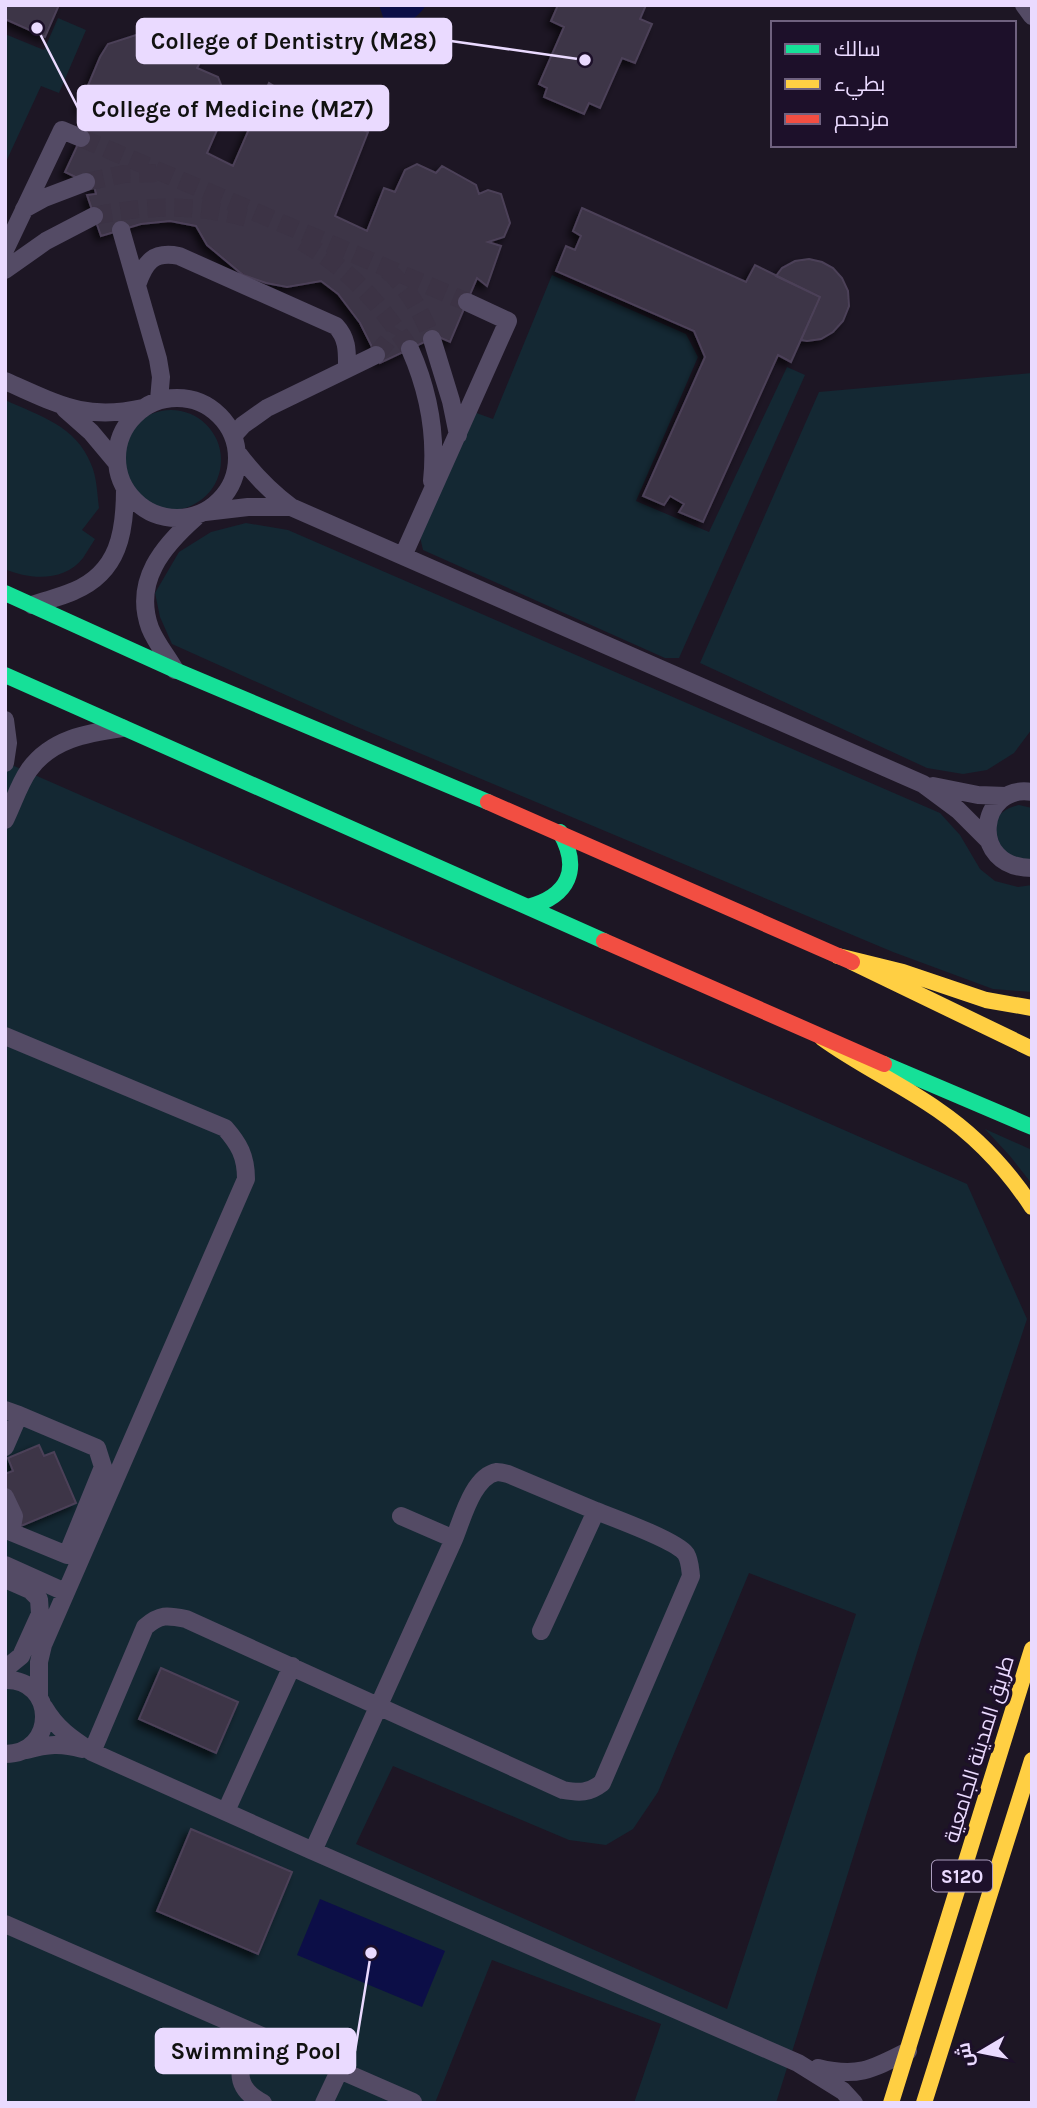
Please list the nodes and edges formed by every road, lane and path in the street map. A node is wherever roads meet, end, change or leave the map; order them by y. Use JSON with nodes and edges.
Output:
{"nodes":[{"id":1,"x":1024,"y":5,"type":"edge"},
{"id":2,"x":1032,"y":16,"type":"edge"},
{"id":3,"x":81,"y":138,"type":"tunnel mouth"},
{"id":4,"x":86,"y":182,"type":"tunnel mouth"},
{"id":5,"x":24,"y":209,"type":"junction"},
{"id":6,"x":94,"y":216,"type":"tunnel mouth"},
{"id":7,"x":121,"y":230,"type":"dead end"},
{"id":8,"x":5,"y":250,"type":"edge"},
{"id":9,"x":5,"y":270,"type":"edge"},
{"id":10,"x":137,"y":285,"type":"junction"},
{"id":11,"x":467,"y":302,"type":"tunnel mouth"},
{"id":12,"x":432,"y":339,"type":"tunnel mouth"},
{"id":13,"x":410,"y":349,"type":"tunnel mouth"},
{"id":14,"x":376,"y":355,"type":"tunnel mouth"},
{"id":15,"x":347,"y":368,"type":"junction"},
{"id":16,"x":5,"y":381,"type":"edge"},
{"id":17,"x":151,"y":404,"type":"junction"},
{"id":18,"x":60,"y":405,"type":"junction"},
{"id":19,"x":458,"y":435,"type":"junction"},
{"id":20,"x":235,"y":444,"type":"junction"},
{"id":21,"x":117,"y":463,"type":"junction"},
{"id":22,"x":125,"y":489,"type":"junction"},
{"id":23,"x":430,"y":495,"type":"junction"},
{"id":24,"x":291,"y":507,"type":"junction"},
{"id":25,"x":202,"y":514,"type":"junction"},
{"id":26,"x":404,"y":556,"type":"junction"},
{"id":27,"x":5,"y":593,"type":"edge"},
{"id":28,"x":32,"y":604,"type":"junction"},
{"id":29,"x":175,"y":670,"type":"junction"},
{"id":30,"x":5,"y":675,"type":"edge"},
{"id":31,"x":5,"y":720,"type":"edge"},
{"id":32,"x":125,"y":728,"type":"junction"},
{"id":33,"x":5,"y":763,"type":"edge"},
{"id":34,"x":1032,"y":777,"type":"edge"},
{"id":35,"x":923,"y":784,"type":"junction"},
{"id":36,"x":1032,"y":792,"type":"edge"},
{"id":37,"x":1010,"y":794,"type":"junction"},
{"id":38,"x":5,"y":820,"type":"edge"},
{"id":39,"x":561,"y":832,"type":"junction"},
{"id":40,"x":989,"y":841,"type":"junction"},
{"id":41,"x":1032,"y":868,"type":"edge"},
{"id":42,"x":528,"y":908,"type":"junction"},
{"id":43,"x":838,"y":956,"type":"junction"},
{"id":44,"x":1032,"y":1008,"type":"edge"},
{"id":45,"x":5,"y":1036,"type":"edge"},
{"id":46,"x":822,"y":1038,"type":"junction"},
{"id":47,"x":1032,"y":1049,"type":"edge"},
{"id":48,"x":1032,"y":1127,"type":"edge"},
{"id":49,"x":1032,"y":1207,"type":"edge"},
{"id":50,"x":12,"y":1413,"type":"edge"},
{"id":51,"x":5,"y":1447,"type":"edge"},
{"id":52,"x":5,"y":1497,"type":"edge"},
{"id":53,"x":596,"y":1511,"type":"junction"},
{"id":54,"x":401,"y":1516,"type":"dead end"},
{"id":55,"x":9,"y":1523,"type":"edge"},
{"id":56,"x":454,"y":1539,"type":"junction"},
{"id":57,"x":5,"y":1565,"type":"edge"},
{"id":58,"x":5,"y":1579,"type":"edge"},
{"id":59,"x":65,"y":1592,"type":"junction"},
{"id":60,"x":541,"y":1631,"type":"dead end"},
{"id":61,"x":43,"y":1645,"type":"junction"},
{"id":62,"x":1032,"y":1649,"type":"edge"},
{"id":63,"x":292,"y":1666,"type":"junction"},
{"id":64,"x":5,"y":1669,"type":"edge"},
{"id":65,"x":5,"y":1679,"type":"edge"},
{"id":66,"x":41,"y":1702,"type":"junction"},
{"id":67,"x":378,"y":1705,"type":"junction"},
{"id":68,"x":24,"y":1750,"type":"junction"},
{"id":69,"x":92,"y":1752,"type":"junction"},
{"id":70,"x":5,"y":1754,"type":"edge"},
{"id":71,"x":1032,"y":1760,"type":"edge"},
{"id":72,"x":5,"y":1762,"type":"edge"},
{"id":73,"x":226,"y":1811,"type":"junction"},
{"id":74,"x":313,"y":1851,"type":"junction"},
{"id":75,"x":5,"y":1924,"type":"edge"},
{"id":76,"x":251,"y":2032,"type":"junction"},
{"id":77,"x":908,"y":2051,"type":"junction"},
{"id":78,"x":798,"y":2063,"type":"junction"},
{"id":79,"x":340,"y":2069,"type":"junction"},
{"id":80,"x":413,"y":2102,"type":"edge"},
{"id":81,"x":263,"y":2103,"type":"edge"},
{"id":82,"x":324,"y":2103,"type":"edge"},
{"id":83,"x":855,"y":2103,"type":"edge"},
{"id":84,"x":891,"y":2103,"type":"edge"},
{"id":85,"x":924,"y":2103,"type":"edge"}],
"edges":[{"from":1,"to":2,"type":"street"},
{"from":3,"to":5,"type":"street"},
{"from":4,"to":5,"type":"street"},
{"from":5,"to":8,"type":"street"},
{"from":6,"to":9,"type":"street"},
{"from":7,"to":10,"type":"street"},
{"from":10,"to":15,"type":"street"},
{"from":10,"to":17,"type":"street"},
{"from":11,"to":19,"type":"street"},
{"from":12,"to":19,"type":"street"},
{"from":13,"to":23,"type":"street"},
{"from":14,"to":15,"type":"street"},
{"from":15,"to":20,"type":"street"},
{"from":16,"to":18,"type":"street"},
{"from":17,"to":18,"type":"street"},
{"from":17,"to":20,"type":"street"},
{"from":17,"to":21,"type":"street"},
{"from":18,"to":21,"type":"street"},
{"from":19,"to":23,"type":"street"},
{"from":20,"to":24,"type":"street"},
{"from":20,"to":25,"type":"street"},
{"from":21,"to":22,"type":"street"},
{"from":22,"to":25,"type":"street"},
{"from":22,"to":28,"type":"street"},
{"from":23,"to":26,"type":"street"},
{"from":24,"to":25,"type":"street"},
{"from":24,"to":26,"type":"street"},
{"from":25,"to":29,"type":"street"},
{"from":26,"to":35,"type":"street"},
{"from":27,"to":28,"type":"street"},
{"from":28,"to":29,"type":"street"},
{"from":29,"to":39,"type":"street"},
{"from":30,"to":32,"type":"street"},
{"from":31,"to":33,"type":"street"},
{"from":32,"to":38,"type":"street"},
{"from":32,"to":42,"type":"street"},
{"from":34,"to":37,"type":"street"},
{"from":35,"to":37,"type":"street"},
{"from":35,"to":40,"type":"street"},
{"from":36,"to":37,"type":"street"},
{"from":37,"to":40,"type":"street"},
{"from":39,"to":42,"type":"street"},
{"from":39,"to":43,"type":"street"},
{"from":40,"to":41,"type":"street"},
{"from":42,"to":46,"type":"street"},
{"from":43,"to":44,"type":"street"},
{"from":43,"to":47,"type":"street"},
{"from":45,"to":59,"type":"street"},
{"from":46,"to":48,"type":"street"},
{"from":46,"to":49,"type":"street"},
{"from":50,"to":51,"type":"street"},
{"from":50,"to":55,"type":"street"},
{"from":52,"to":55,"type":"street"},
{"from":53,"to":56,"type":"street"},
{"from":53,"to":60,"type":"street"},
{"from":53,"to":67,"type":"street"},
{"from":54,"to":56,"type":"street"},
{"from":56,"to":67,"type":"street"},
{"from":57,"to":59,"type":"street"},
{"from":58,"to":64,"type":"street"},
{"from":59,"to":61,"type":"street"},
{"from":61,"to":65,"type":"street"},
{"from":61,"to":66,"type":"street"},
{"from":62,"to":77,"type":"street","name":"طريق المدينة الجامعية","number":"S120"},
{"from":63,"to":67,"type":"street"},
{"from":63,"to":69,"type":"street"},
{"from":63,"to":73,"type":"street"},
{"from":65,"to":66,"type":"street"},
{"from":66,"to":68,"type":"street"},
{"from":66,"to":69,"type":"street"},
{"from":67,"to":74,"type":"street"},
{"from":68,"to":69,"type":"street"},
{"from":68,"to":70,"type":"street"},
{"from":68,"to":72,"type":"street"},
{"from":69,"to":73,"type":"street"},
{"from":71,"to":85,"type":"street","number":"S120"},
{"from":73,"to":74,"type":"street"},
{"from":74,"to":78,"type":"street"},
{"from":75,"to":76,"type":"street"},
{"from":76,"to":79,"type":"street"},
{"from":76,"to":81,"type":"street"},
{"from":77,"to":78,"type":"street"},
{"from":77,"to":84,"type":"street","name":"طريق المدينة الجامعية","number":"S120"},
{"from":78,"to":83,"type":"street"},
{"from":79,"to":80,"type":"street"},
{"from":79,"to":82,"type":"street"}]}
